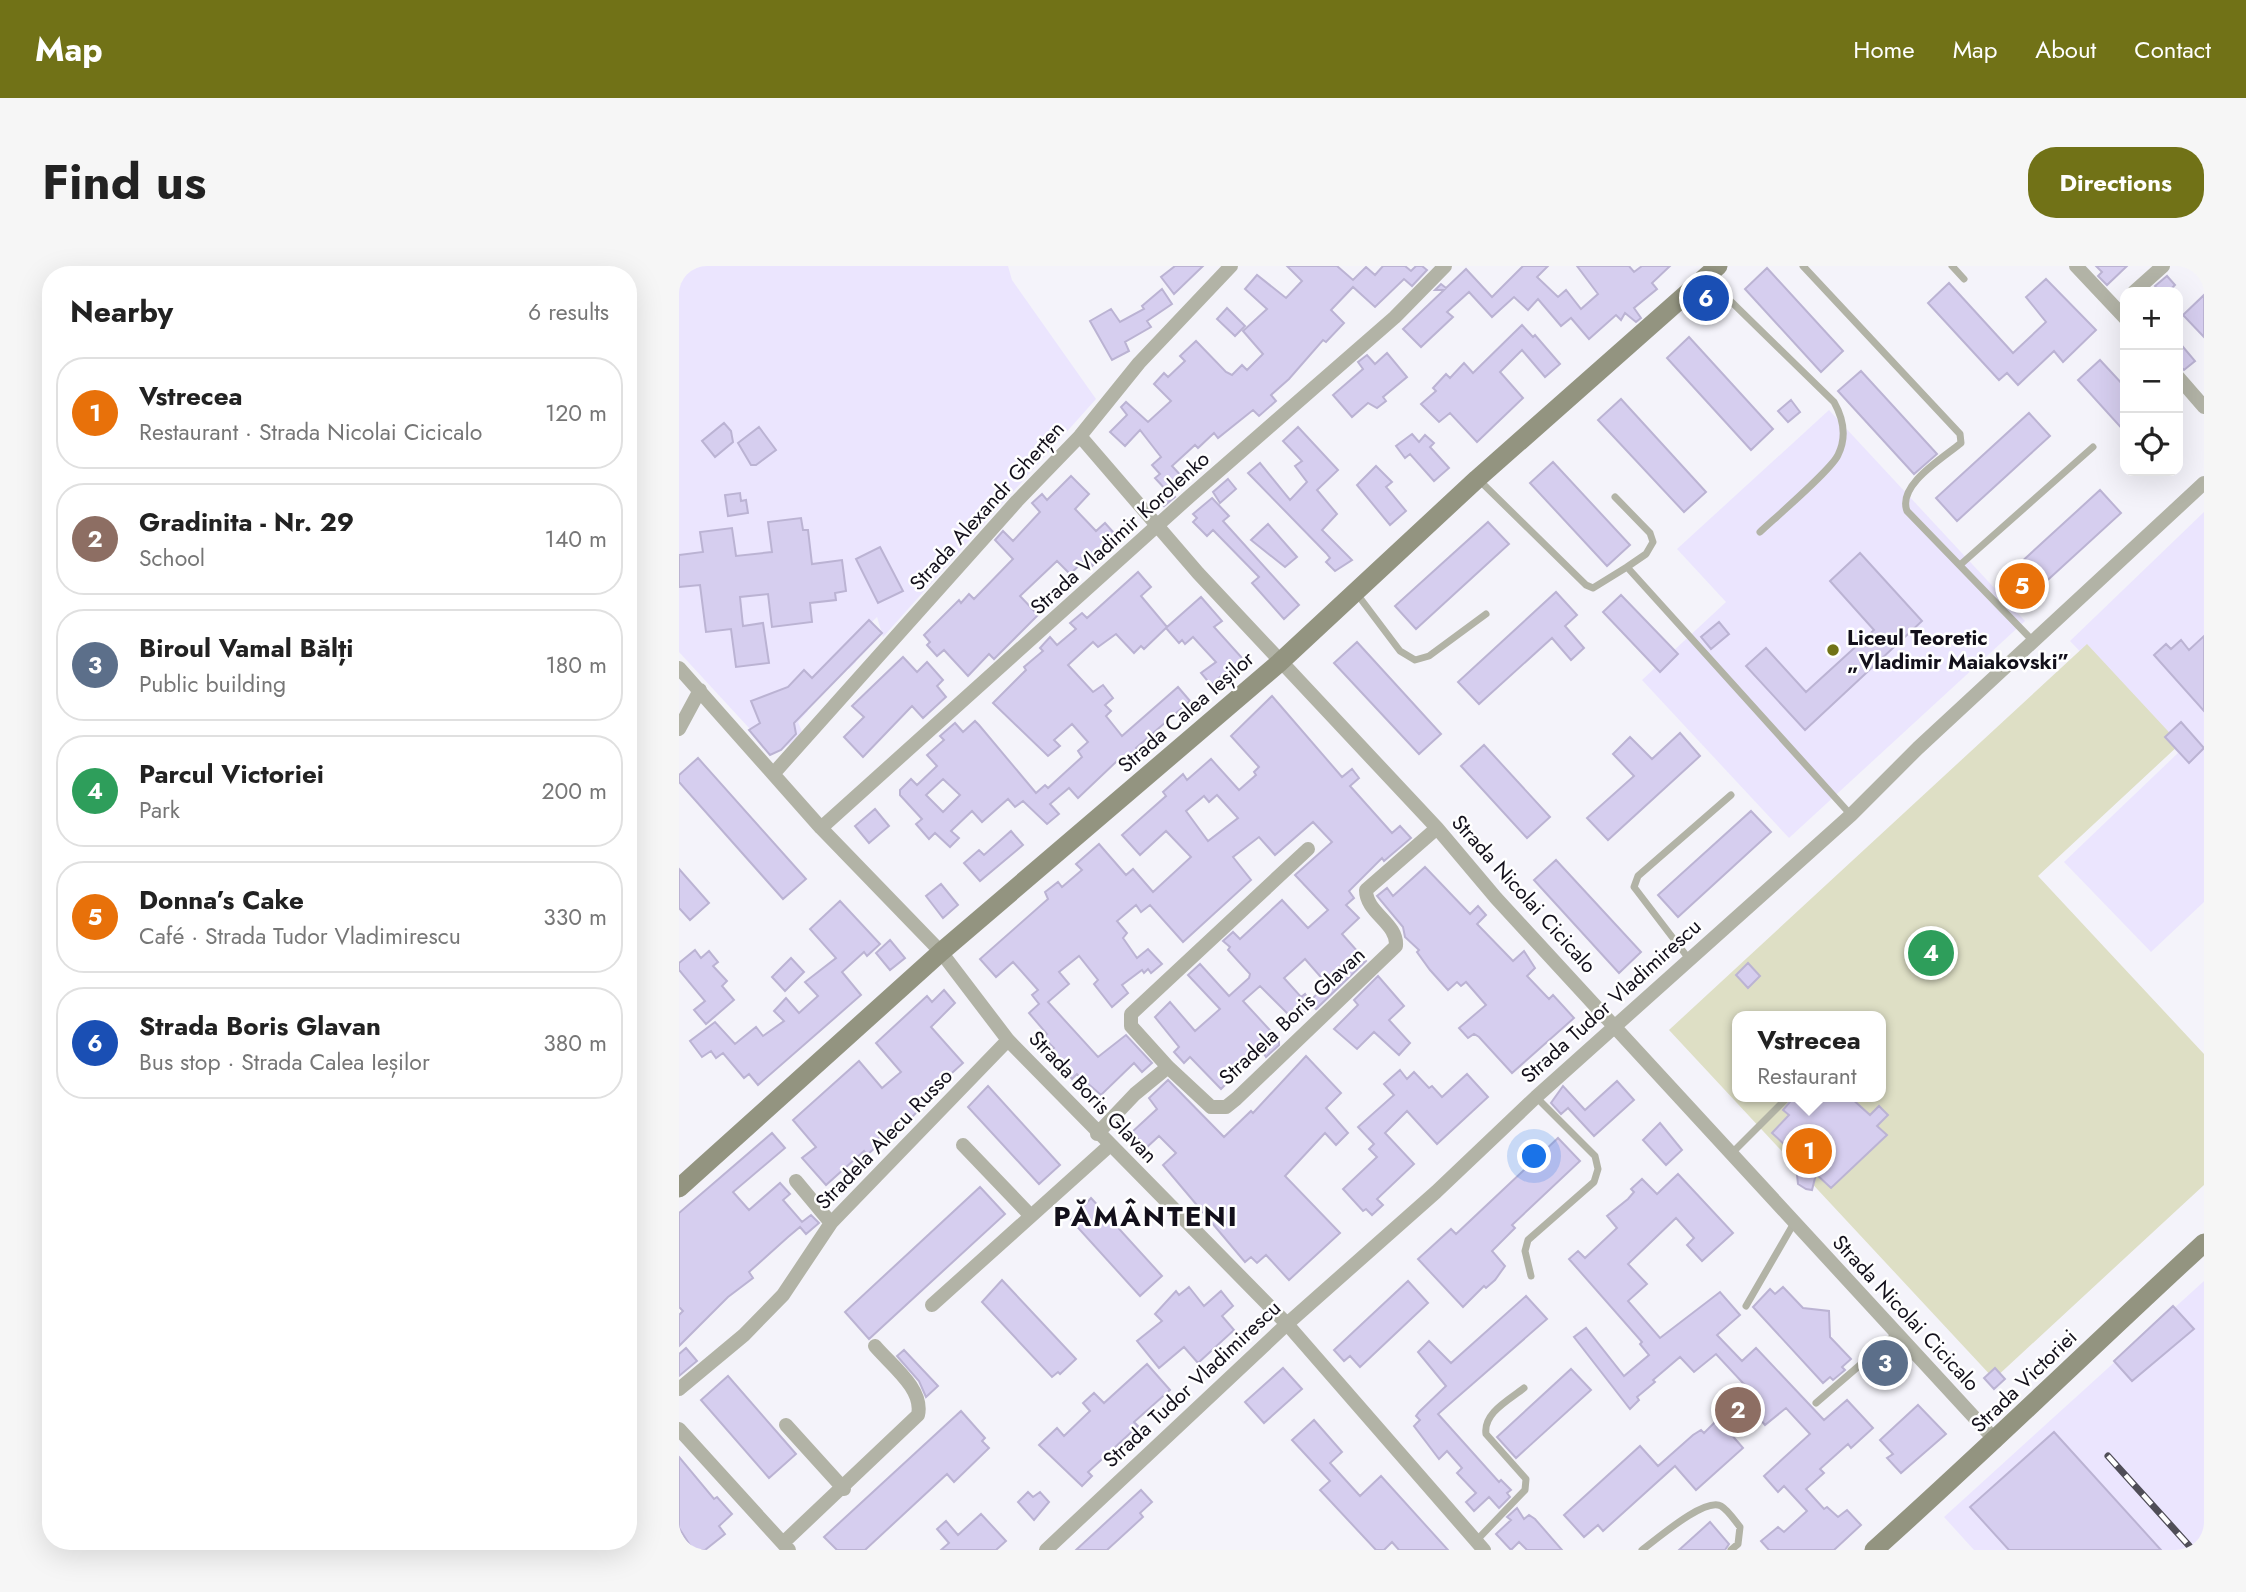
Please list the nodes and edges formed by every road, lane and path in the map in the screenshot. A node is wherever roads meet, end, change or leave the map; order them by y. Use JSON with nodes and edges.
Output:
{"nodes":[{"id":1,"x":1231,"y":266,"type":"edge"},
{"id":2,"x":1445,"y":266,"type":"edge"},
{"id":3,"x":1803,"y":266,"type":"edge"},
{"id":4,"x":1952,"y":266,"type":"edge"},
{"id":5,"x":2076,"y":266,"type":"edge"},
{"id":6,"x":2163,"y":266,"type":"edge"},
{"id":7,"x":1712,"y":272,"type":"edge"},
{"id":8,"x":1964,"y":279,"type":"dead end"},
{"id":9,"x":2140,"y":287,"type":"edge"},
{"id":10,"x":2120,"y":307,"type":"edge"},
{"id":11,"x":2183,"y":383,"type":"edge"},
{"id":12,"x":2204,"y":407,"type":"edge"},
{"id":13,"x":1080,"y":436,"type":"junction"},
{"id":14,"x":2093,"y":447,"type":"dead end"},
{"id":15,"x":1477,"y":479,"type":"junction"},
{"id":16,"x":2204,"y":484,"type":"edge"},
{"id":17,"x":1615,"y":497,"type":"dead end"},
{"id":18,"x":1159,"y":527,"type":"junction"},
{"id":19,"x":1761,"y":532,"type":"dead end"},
{"id":20,"x":1960,"y":565,"type":"junction"},
{"id":21,"x":1627,"y":567,"type":"junction"},
{"id":22,"x":1354,"y":591,"type":"junction"},
{"id":23,"x":1486,"y":614,"type":"dead end"},
{"id":24,"x":2033,"y":641,"type":"junction"},
{"id":25,"x":1279,"y":663,"type":"junction"},
{"id":26,"x":679,"y":668,"type":"edge"},
{"id":27,"x":700,"y":690,"type":"junction"},
{"id":28,"x":679,"y":730,"type":"edge"},
{"id":29,"x":774,"y":773,"type":"junction"},
{"id":30,"x":1731,"y":795,"type":"dead end"},
{"id":31,"x":1851,"y":815,"type":"junction"},
{"id":32,"x":821,"y":828,"type":"junction"},
{"id":33,"x":1437,"y":828,"type":"junction"},
{"id":34,"x":1308,"y":849,"type":"dead end"},
{"id":35,"x":941,"y":952,"type":"junction"},
{"id":36,"x":1689,"y":958,"type":"junction"},
{"id":37,"x":1615,"y":1027,"type":"junction"},
{"id":38,"x":1008,"y":1040,"type":"junction"},
{"id":39,"x":1168,"y":1067,"type":"junction"},
{"id":40,"x":1536,"y":1097,"type":"junction"},
{"id":41,"x":1783,"y":1102,"type":"edge"},
{"id":42,"x":1097,"y":1134,"type":"junction"},
{"id":43,"x":963,"y":1145,"type":"dead end"},
{"id":44,"x":1109,"y":1146,"type":"junction"},
{"id":45,"x":1731,"y":1154,"type":"junction"},
{"id":46,"x":796,"y":1181,"type":"dead end"},
{"id":47,"x":679,"y":1188,"type":"edge"},
{"id":48,"x":1031,"y":1216,"type":"junction"},
{"id":49,"x":831,"y":1223,"type":"junction"},
{"id":50,"x":1794,"y":1223,"type":"junction"},
{"id":51,"x":2204,"y":1243,"type":"edge"},
{"id":52,"x":1531,"y":1276,"type":"dead end"},
{"id":53,"x":932,"y":1305,"type":"dead end"},
{"id":54,"x":1746,"y":1306,"type":"dead end"},
{"id":55,"x":1287,"y":1324,"type":"junction"},
{"id":56,"x":1898,"y":1333,"type":"junction"},
{"id":57,"x":875,"y":1346,"type":"dead end"},
{"id":58,"x":1524,"y":1388,"type":"dead end"},
{"id":59,"x":679,"y":1389,"type":"edge"},
{"id":60,"x":1816,"y":1403,"type":"dead end"},
{"id":61,"x":786,"y":1425,"type":"dead end"},
{"id":62,"x":679,"y":1429,"type":"edge"},
{"id":63,"x":1996,"y":1441,"type":"junction"},
{"id":64,"x":844,"y":1489,"type":"junction"},
{"id":65,"x":1480,"y":1546,"type":"edge"},
{"id":66,"x":786,"y":1547,"type":"edge"},
{"id":67,"x":1046,"y":1550,"type":"edge"},
{"id":68,"x":1642,"y":1550,"type":"edge"},
{"id":69,"x":1731,"y":1550,"type":"edge"},
{"id":70,"x":1874,"y":1550,"type":"edge"}],
"edges":[{"from":1,"to":13,"type":"street","name":"Strada Alexandr Gherțen"},
{"from":2,"to":18,"type":"street","name":"Strada Vladimir Korolenko"},
{"from":3,"to":20,"type":"lane"},
{"from":4,"to":8,"type":"lane"},
{"from":5,"to":10,"type":"street"},
{"from":6,"to":9,"type":"street"},
{"from":7,"to":15,"type":"street","name":"Strada Calea Ieșilor"},
{"from":7,"to":19,"type":"lane"},
{"from":11,"to":12,"type":"street"},
{"from":13,"to":18,"type":"street","name":"Strada Nicolai Cicicalo"},
{"from":13,"to":29,"type":"street","name":"Strada Alexandr Gherțen"},
{"from":14,"to":20,"type":"lane"},
{"from":15,"to":21,"type":"lane"},
{"from":15,"to":22,"type":"street","name":"Strada Calea Ieșilor"},
{"from":16,"to":24,"type":"street","name":"Strada Tudor Vladimirescu"},
{"from":17,"to":21,"type":"lane"},
{"from":18,"to":25,"type":"street","name":"Strada Nicolai Cicicalo"},
{"from":18,"to":32,"type":"street","name":"Strada Vladimir Korolenko"},
{"from":20,"to":24,"type":"lane"},
{"from":21,"to":31,"type":"lane"},
{"from":22,"to":23,"type":"lane"},
{"from":22,"to":25,"type":"street","name":"Strada Calea Ieșilor"},
{"from":24,"to":31,"type":"street","name":"Strada Tudor Vladimirescu"},
{"from":25,"to":33,"type":"street","name":"Strada Nicolai Cicicalo"},
{"from":25,"to":35,"type":"street","name":"Strada Calea Ieșilor"},
{"from":26,"to":27,"type":"street","name":"Strada Boris Glavan"},
{"from":27,"to":28,"type":"street"},
{"from":27,"to":29,"type":"street","name":"Strada Boris Glavan"},
{"from":29,"to":32,"type":"street","name":"Strada Boris Glavan"},
{"from":30,"to":36,"type":"lane"},
{"from":31,"to":36,"type":"street","name":"Strada Tudor Vladimirescu"},
{"from":32,"to":35,"type":"street","name":"Strada Boris Glavan"},
{"from":33,"to":37,"type":"street","name":"Strada Nicolai Cicicalo"},
{"from":33,"to":39,"type":"street","name":"Stradela Boris Glavan"},
{"from":34,"to":39,"type":"street","name":"Stradela Boris Glavan"},
{"from":35,"to":38,"type":"street","name":"Strada Boris Glavan"},
{"from":35,"to":47,"type":"street","name":"Strada Calea Ieșilor"},
{"from":36,"to":37,"type":"street","name":"Strada Tudor Vladimirescu"},
{"from":37,"to":40,"type":"street","name":"Strada Tudor Vladimirescu"},
{"from":37,"to":45,"type":"street","name":"Strada Nicolai Cicicalo"},
{"from":38,"to":42,"type":"street","name":"Strada Boris Glavan"},
{"from":38,"to":49,"type":"street","name":"Stradela Alecu Russo"},
{"from":39,"to":42,"type":"street"},
{"from":40,"to":52,"type":"lane"},
{"from":40,"to":55,"type":"street","name":"Strada Tudor Vladimirescu"},
{"from":41,"to":45,"type":"lane"},
{"from":42,"to":44,"type":"street","name":"Strada Boris Glavan"},
{"from":43,"to":48,"type":"street"},
{"from":44,"to":48,"type":"street"},
{"from":44,"to":55,"type":"street","name":"Strada Boris Glavan"},
{"from":45,"to":50,"type":"street","name":"Strada Nicolai Cicicalo"},
{"from":46,"to":49,"type":"street"},
{"from":48,"to":53,"type":"street"},
{"from":49,"to":59,"type":"street","name":"Stradela Alecu Russo"},
{"from":50,"to":54,"type":"lane"},
{"from":50,"to":56,"type":"street","name":"Strada Nicolai Cicicalo"},
{"from":51,"to":63,"type":"street","name":"Strada Victoriei"},
{"from":55,"to":65,"type":"street","name":"Strada Boris Glavan"},
{"from":55,"to":67,"type":"street","name":"Strada Tudor Vladimirescu"},
{"from":56,"to":60,"type":"lane"},
{"from":56,"to":63,"type":"street","name":"Strada Nicolai Cicicalo"},
{"from":57,"to":64,"type":"street"},
{"from":58,"to":65,"type":"lane"},
{"from":61,"to":64,"type":"street"},
{"from":62,"to":66,"type":"street"},
{"from":63,"to":70,"type":"street","name":"Strada Victoriei"},
{"from":64,"to":66,"type":"street"},
{"from":68,"to":69,"type":"lane"}]}
